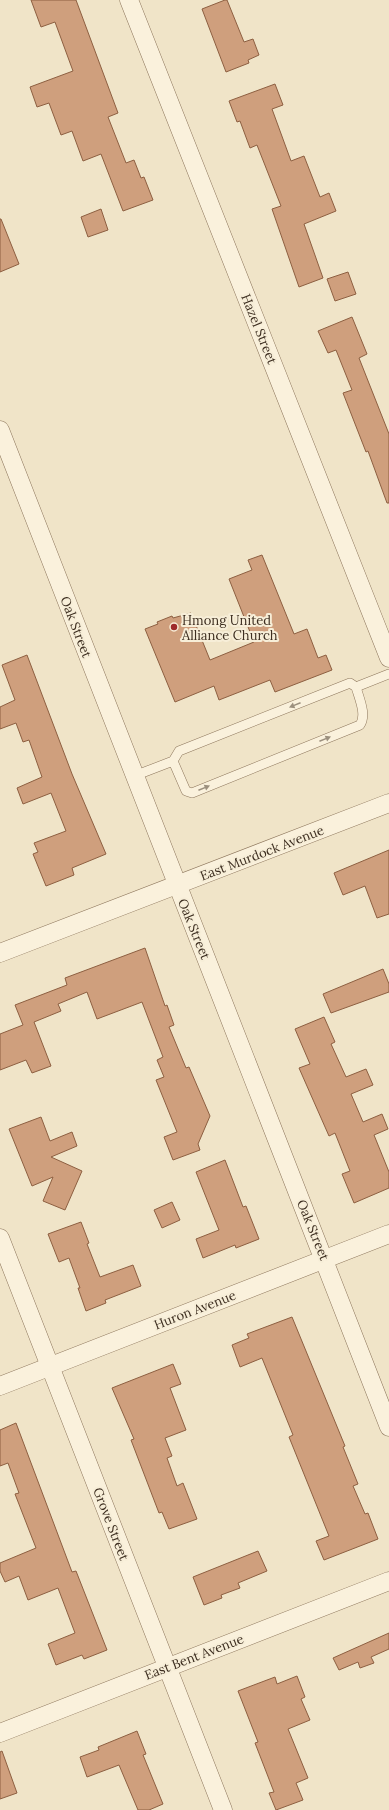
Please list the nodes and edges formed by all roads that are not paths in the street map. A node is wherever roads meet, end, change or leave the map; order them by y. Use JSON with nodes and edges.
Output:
{"nodes":[{"id":1,"x":129,"y":0,"type":"edge"},
{"id":2,"x":0,"y":430,"type":"edge"},
{"id":3,"x":389,"y":658,"type":"edge"},
{"id":4,"x":389,"y":674,"type":"edge"},
{"id":5,"x":356,"y":687,"type":"junction"},
{"id":6,"x":173,"y":761,"type":"junction"},
{"id":7,"x":134,"y":776,"type":"junction"},
{"id":8,"x":389,"y":803,"type":"edge"},
{"id":9,"x":177,"y":886,"type":"junction"},
{"id":10,"x":0,"y":953,"type":"edge"},
{"id":11,"x":389,"y":1234,"type":"edge"},
{"id":12,"x":0,"y":1238,"type":"edge"},
{"id":13,"x":324,"y":1259,"type":"junction"},
{"id":14,"x":50,"y":1366,"type":"junction"},
{"id":15,"x":0,"y":1386,"type":"edge"},
{"id":16,"x":389,"y":1427,"type":"edge"},
{"id":17,"x":389,"y":1582,"type":"edge"},
{"id":18,"x":167,"y":1668,"type":"junction"},
{"id":19,"x":0,"y":1733,"type":"edge"},
{"id":20,"x":223,"y":1810,"type":"edge"}],
"edges":[{"from":1,"to":3,"type":"street","name":"Hazel Street"},
{"from":2,"to":7,"type":"street","name":"Oak Street"},
{"from":4,"to":5,"type":"lane"},
{"from":5,"to":6,"type":"lane","one_way":true},
{"from":6,"to":5,"type":"lane","one_way":true},
{"from":6,"to":7,"type":"lane"},
{"from":7,"to":9,"type":"street","name":"Oak Street"},
{"from":8,"to":9,"type":"street","name":"East Murdock Avenue"},
{"from":9,"to":10,"type":"street","name":"East Murdock Avenue"},
{"from":9,"to":13,"type":"street","name":"Oak Street"},
{"from":11,"to":13,"type":"street","name":"Huron Avenue"},
{"from":12,"to":14,"type":"street","name":"Grove Street"},
{"from":13,"to":14,"type":"street","name":"Huron Avenue"},
{"from":13,"to":16,"type":"street","name":"Oak Street"},
{"from":14,"to":15,"type":"street","name":"Huron Avenue"},
{"from":14,"to":18,"type":"street","name":"Grove Street"},
{"from":17,"to":18,"type":"street","name":"East Bent Avenue"},
{"from":18,"to":19,"type":"street","name":"East Bent Avenue"},
{"from":18,"to":20,"type":"street","name":"Grove Street"}]}
